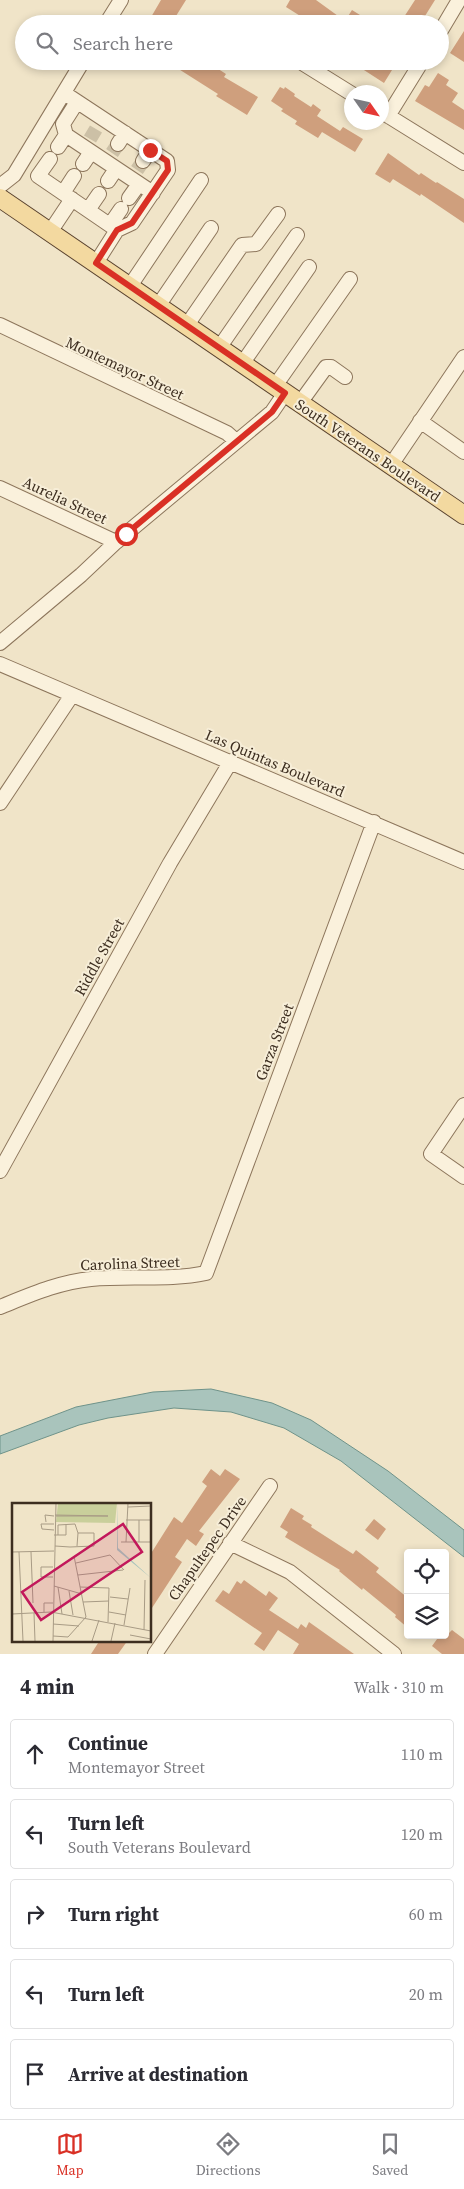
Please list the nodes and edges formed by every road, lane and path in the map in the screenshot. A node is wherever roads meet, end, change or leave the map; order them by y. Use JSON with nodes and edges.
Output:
{"nodes":[{"id":1,"x":121,"y":0,"type":"edge"},
{"id":2,"x":460,"y":0,"type":"edge"},
{"id":3,"x":112,"y":15,"type":"edge"},
{"id":4,"x":449,"y":18,"type":"edge"},
{"id":5,"x":78,"y":70,"type":"edge"},
{"id":6,"x":313,"y":70,"type":"edge"},
{"id":7,"x":416,"y":70,"type":"edge"},
{"id":8,"x":344,"y":89,"type":"edge"},
{"id":9,"x":64,"y":93,"type":"junction"},
{"id":10,"x":78,"y":102,"type":"junction"},
{"id":11,"x":389,"y":108,"type":"edge"},
{"id":12,"x":389,"y":116,"type":"edge"},
{"id":13,"x":66,"y":135,"type":"junction"},
{"id":14,"x":91,"y":141,"type":"junction"},
{"id":15,"x":115,"y":152,"type":"junction"},
{"id":16,"x":464,"y":163,"type":"edge"},
{"id":17,"x":140,"y":168,"type":"junction"},
{"id":18,"x":74,"y":176,"type":"dead end"},
{"id":19,"x":201,"y":180,"type":"dead end"},
{"id":20,"x":108,"y":181,"type":"dead end"},
{"id":21,"x":0,"y":186,"type":"edge"},
{"id":22,"x":152,"y":193,"type":"junction"},
{"id":23,"x":99,"y":194,"type":"dead end"},
{"id":24,"x":68,"y":196,"type":"junction"},
{"id":25,"x":0,"y":198,"type":"edge"},
{"id":26,"x":88,"y":210,"type":"junction"},
{"id":27,"x":278,"y":214,"type":"dead end"},
{"id":28,"x":114,"y":227,"type":"junction"},
{"id":29,"x":211,"y":228,"type":"dead end"},
{"id":30,"x":50,"y":232,"type":"junction"},
{"id":31,"x":297,"y":235,"type":"dead end"},
{"id":32,"x":96,"y":263,"type":"junction"},
{"id":33,"x":309,"y":267,"type":"dead end"},
{"id":34,"x":350,"y":279,"type":"dead end"},
{"id":35,"x":130,"y":286,"type":"junction"},
{"id":36,"x":158,"y":306,"type":"junction"},
{"id":37,"x":0,"y":325,"type":"edge"},
{"id":38,"x":187,"y":325,"type":"junction"},
{"id":39,"x":220,"y":348,"type":"junction"},
{"id":40,"x":464,"y":357,"type":"edge"},
{"id":41,"x":242,"y":364,"type":"junction"},
{"id":42,"x":345,"y":377,"type":"dead end"},
{"id":43,"x":280,"y":389,"type":"junction"},
{"id":44,"x":300,"y":403,"type":"junction"},
{"id":45,"x":420,"y":421,"type":"junction"},
{"id":46,"x":236,"y":441,"type":"junction"},
{"id":47,"x":464,"y":452,"type":"edge"},
{"id":48,"x":391,"y":465,"type":"junction"},
{"id":49,"x":0,"y":488,"type":"edge"},
{"id":50,"x":464,"y":515,"type":"edge"},
{"id":51,"x":116,"y":542,"type":"junction"},
{"id":52,"x":0,"y":643,"type":"edge"},
{"id":53,"x":0,"y":664,"type":"edge"},
{"id":54,"x":72,"y":695,"type":"junction"},
{"id":55,"x":231,"y":761,"type":"junction"},
{"id":56,"x":0,"y":803,"type":"edge"},
{"id":57,"x":374,"y":822,"type":"junction"},
{"id":58,"x":464,"y":862,"type":"edge"},
{"id":59,"x":464,"y":1104,"type":"edge"},
{"id":60,"x":0,"y":1171,"type":"edge"},
{"id":61,"x":464,"y":1177,"type":"edge"},
{"id":62,"x":206,"y":1273,"type":"joint"},
{"id":63,"x":0,"y":1307,"type":"edge"},
{"id":64,"x":270,"y":1486,"type":"dead end"},
{"id":65,"x":230,"y":1543,"type":"junction"},
{"id":66,"x":155,"y":1654,"type":"edge"},
{"id":67,"x":394,"y":1654,"type":"edge"}],
"edges":[{"from":1,"to":3,"type":"street"},
{"from":2,"to":4,"type":"street"},
{"from":5,"to":9,"type":"street"},
{"from":6,"to":8,"type":"street"},
{"from":7,"to":11,"type":"street"},
{"from":9,"to":10,"type":"street"},
{"from":9,"to":21,"type":"street"},
{"from":10,"to":13,"type":"street"},
{"from":10,"to":14,"type":"street"},
{"from":12,"to":16,"type":"street"},
{"from":13,"to":14,"type":"street"},
{"from":13,"to":24,"type":"street"},
{"from":14,"to":15,"type":"street"},
{"from":14,"to":15,"type":"street"},
{"from":15,"to":17,"type":"street"},
{"from":15,"to":17,"type":"street"},
{"from":15,"to":20,"type":"street"},
{"from":17,"to":22,"type":"street"},
{"from":17,"to":22,"type":"street"},
{"from":17,"to":28,"type":"street"},
{"from":18,"to":24,"type":"street"},
{"from":19,"to":35,"type":"street"},
{"from":22,"to":28,"type":"street"},
{"from":23,"to":26,"type":"street"},
{"from":24,"to":26,"type":"street"},
{"from":24,"to":30,"type":"street"},
{"from":25,"to":30,"type":"main road","name":"South Veterans Boulevard"},
{"from":26,"to":28,"type":"street"},
{"from":27,"to":38,"type":"street"},
{"from":28,"to":32,"type":"street"},
{"from":29,"to":36,"type":"street"},
{"from":30,"to":32,"type":"main road","name":"South Veterans Boulevard"},
{"from":31,"to":39,"type":"street"},
{"from":32,"to":35,"type":"main road","name":"South Veterans Boulevard"},
{"from":33,"to":41,"type":"street"},
{"from":34,"to":43,"type":"street"},
{"from":35,"to":36,"type":"main road","name":"South Veterans Boulevard"},
{"from":36,"to":38,"type":"main road","name":"South Veterans Boulevard"},
{"from":37,"to":46,"type":"street","name":"Montemayor Street"},
{"from":38,"to":39,"type":"main road","name":"South Veterans Boulevard"},
{"from":39,"to":41,"type":"main road","name":"South Veterans Boulevard"},
{"from":40,"to":45,"type":"street"},
{"from":41,"to":43,"type":"main road","name":"South Veterans Boulevard"},
{"from":42,"to":44,"type":"street"},
{"from":43,"to":44,"type":"main road","name":"South Veterans Boulevard"},
{"from":43,"to":46,"type":"street"},
{"from":44,"to":48,"type":"main road","name":"South Veterans Boulevard"},
{"from":45,"to":47,"type":"street"},
{"from":45,"to":48,"type":"street"},
{"from":46,"to":51,"type":"street"},
{"from":48,"to":50,"type":"main road","name":"South Veterans Boulevard"},
{"from":49,"to":51,"type":"street","name":"Aurelia Street"},
{"from":51,"to":52,"type":"street"},
{"from":53,"to":54,"type":"street","name":"Las Quintas Boulevard"},
{"from":54,"to":55,"type":"street","name":"Las Quintas Boulevard"},
{"from":54,"to":56,"type":"street"},
{"from":55,"to":57,"type":"street","name":"Las Quintas Boulevard"},
{"from":55,"to":60,"type":"street","name":"Riddle Street"},
{"from":57,"to":58,"type":"street","name":"Las Quintas Boulevard"},
{"from":57,"to":62,"type":"street","name":"Garza Street"},
{"from":59,"to":61,"type":"street"},
{"from":62,"to":63,"type":"street","name":"Carolina Street"},
{"from":64,"to":65,"type":"street","name":"Chapultepec Drive"},
{"from":65,"to":66,"type":"street","name":"Chapultepec Drive"},
{"from":65,"to":67,"type":"street"}]}
